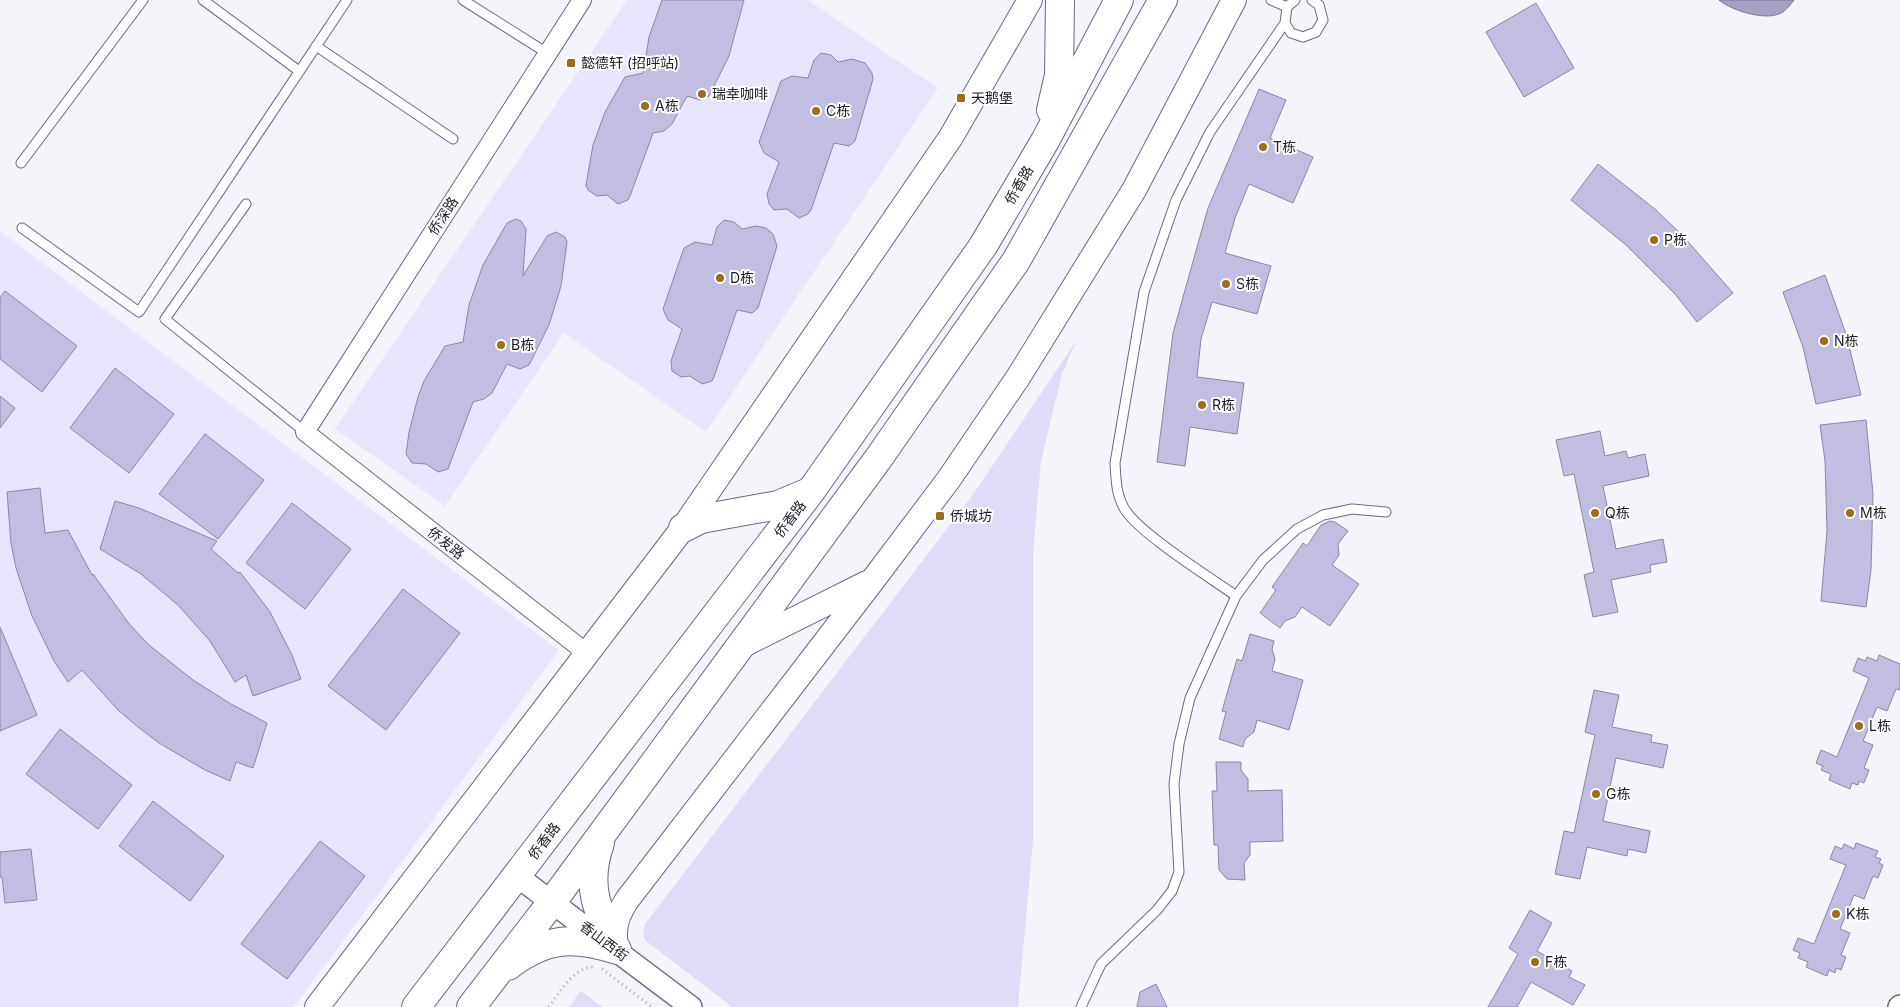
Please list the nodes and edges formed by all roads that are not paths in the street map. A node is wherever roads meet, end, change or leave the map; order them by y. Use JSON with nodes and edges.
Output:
{"nodes":[{"id":1,"x":143,"y":0,"type":"edge"},
{"id":2,"x":203,"y":0,"type":"edge"},
{"id":3,"x":347,"y":0,"type":"edge"},
{"id":4,"x":463,"y":0,"type":"edge"},
{"id":5,"x":582,"y":0,"type":"edge"},
{"id":6,"x":1030,"y":0,"type":"edge"},
{"id":7,"x":1060,"y":0,"type":"edge"},
{"id":8,"x":1119,"y":0,"type":"edge"},
{"id":9,"x":1163,"y":0,"type":"edge"},
{"id":10,"x":1234,"y":0,"type":"edge"},
{"id":11,"x":1272,"y":0,"type":"edge"},
{"id":12,"x":1295,"y":0,"type":"edge"},
{"id":13,"x":1312,"y":0,"type":"edge"},
{"id":14,"x":1287,"y":7,"type":"junction"},
{"id":15,"x":1285,"y":23,"type":"junction"},
{"id":16,"x":316,"y":46,"type":"junction"},
{"id":17,"x":547,"y":52,"type":"junction"},
{"id":18,"x":299,"y":71,"type":"junction"},
{"id":19,"x":453,"y":139,"type":"dead end"},
{"id":20,"x":1045,"y":141,"type":"junction"},
{"id":21,"x":21,"y":163,"type":"dead end"},
{"id":22,"x":246,"y":204,"type":"dead end"},
{"id":23,"x":22,"y":228,"type":"dead end"},
{"id":24,"x":304,"y":432,"type":"junction"},
{"id":25,"x":811,"y":491,"type":"junction"},
{"id":26,"x":1386,"y":512,"type":"dead end"},
{"id":27,"x":683,"y":528,"type":"junction"},
{"id":28,"x":873,"y":580,"type":"junction"},
{"id":29,"x":1236,"y":596,"type":"junction"},
{"id":30,"x":741,"y":646,"type":"junction"},
{"id":31,"x":588,"y":654,"type":"junction"},
{"id":32,"x":625,"y":735,"type":"junction"},
{"id":33,"x":657,"y":759,"type":"junction"},
{"id":34,"x":604,"y":830,"type":"junction"},
{"id":35,"x":517,"y":876,"type":"junction"},
{"id":36,"x":552,"y":902,"type":"junction"},
{"id":37,"x":616,"y":950,"type":"junction"},
{"id":38,"x":493,"y":978,"type":"junction"},
{"id":39,"x":334,"y":983,"type":"junction"},
{"id":40,"x":317,"y":1007,"type":"edge"},
{"id":41,"x":332,"y":1007,"type":"edge"},
{"id":42,"x":416,"y":1007,"type":"edge"},
{"id":43,"x":471,"y":1007,"type":"edge"},
{"id":44,"x":691,"y":1007,"type":"edge"},
{"id":45,"x":1081,"y":1007,"type":"edge"}],
"edges":[{"from":1,"to":21,"type":"lane"},
{"from":2,"to":18,"type":"lane"},
{"from":3,"to":16,"type":"lane"},
{"from":4,"to":17,"type":"lane"},
{"from":5,"to":17,"type":"street","name":"侨深路"},
{"from":6,"to":27,"type":"main road"},
{"from":7,"to":20,"type":"main road"},
{"from":8,"to":20,"type":"main road","name":"侨香路"},
{"from":9,"to":30,"type":"main road"},
{"from":10,"to":28,"type":"main road"},
{"from":11,"to":14,"type":"lane"},
{"from":12,"to":14,"type":"lane"},
{"from":13,"to":15,"type":"lane"},
{"from":14,"to":15,"type":"lane"},
{"from":15,"to":29,"type":"lane"},
{"from":16,"to":18,"type":"lane"},
{"from":16,"to":19,"type":"lane"},
{"from":17,"to":24,"type":"street","name":"侨深路"},
{"from":18,"to":23,"type":"lane"},
{"from":20,"to":25,"type":"main road","name":"侨香路"},
{"from":22,"to":24,"type":"lane"},
{"from":24,"to":31,"type":"street","name":"侨发路"},
{"from":25,"to":27,"type":"main road"},
{"from":25,"to":32,"type":"main road","name":"侨香路"},
{"from":26,"to":29,"type":"lane"},
{"from":27,"to":31,"type":"main road"},
{"from":28,"to":30,"type":"main road"},
{"from":28,"to":37,"type":"main road"},
{"from":29,"to":45,"type":"lane"},
{"from":30,"to":33,"type":"main road"},
{"from":31,"to":39,"type":"main road"},
{"from":32,"to":33,"type":"main road"},
{"from":32,"to":35,"type":"main road","name":"侨香路"},
{"from":33,"to":34,"type":"main road"},
{"from":34,"to":36,"type":"main road"},
{"from":34,"to":37,"type":"main road"},
{"from":35,"to":36,"type":"street","name":"香山西街"},
{"from":35,"to":42,"type":"main road","name":"侨香路"},
{"from":36,"to":37,"type":"street","name":"香山西街"},
{"from":36,"to":38,"type":"main road"},
{"from":37,"to":38,"type":"main road"},
{"from":37,"to":44,"type":"street","name":"香山西街"},
{"from":38,"to":43,"type":"main road"},
{"from":39,"to":40,"type":"main road"},
{"from":39,"to":41,"type":"main road"}]}
